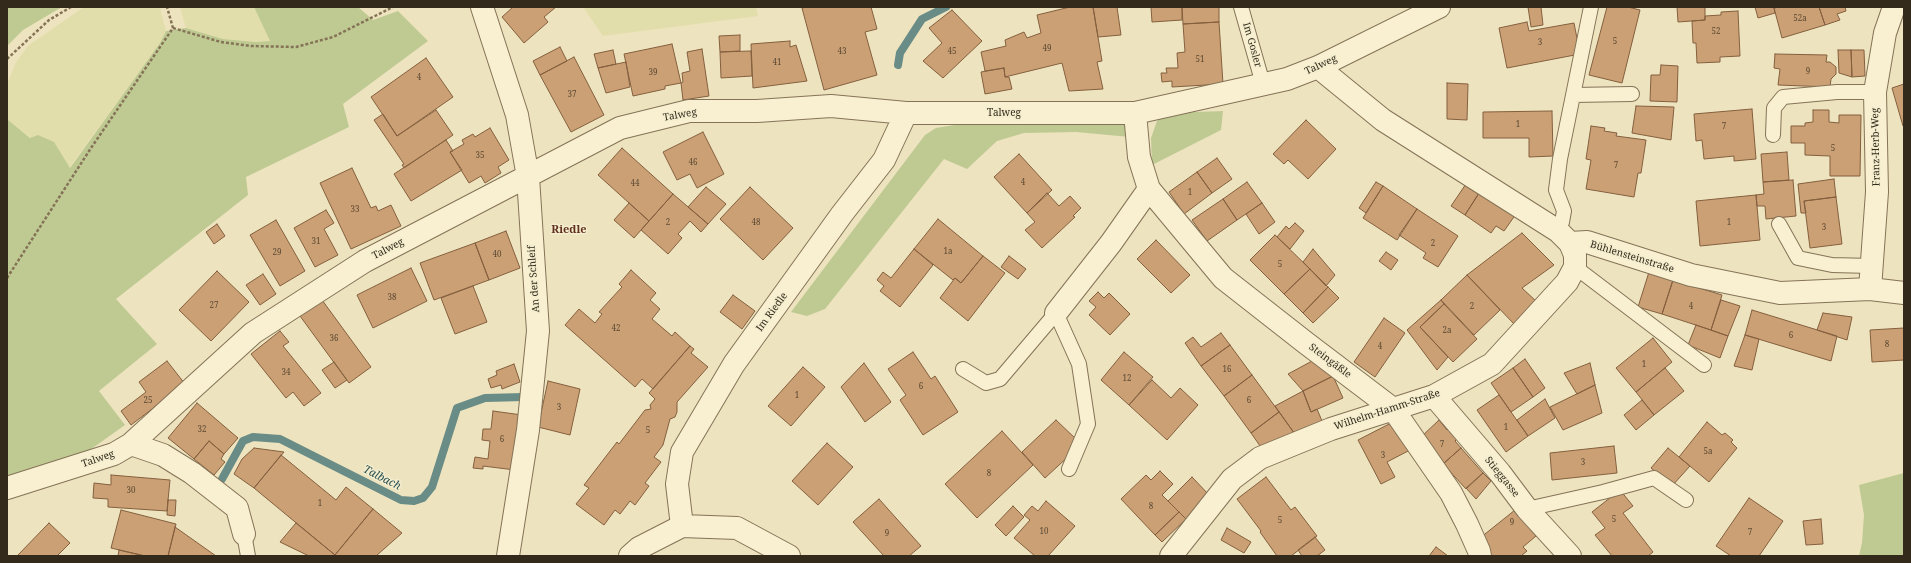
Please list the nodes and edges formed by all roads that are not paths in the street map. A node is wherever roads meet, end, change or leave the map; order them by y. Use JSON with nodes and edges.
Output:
{"nodes":[{"id":1,"x":482,"y":7,"type":"edge"},
{"id":2,"x":1241,"y":7,"type":"edge"},
{"id":3,"x":1439,"y":7,"type":"edge"},
{"id":4,"x":1592,"y":7,"type":"edge"},
{"id":5,"x":1894,"y":7,"type":"edge"},
{"id":6,"x":1318,"y":67,"type":"junction"},
{"id":7,"x":1263,"y":84,"type":"junction"},
{"id":8,"x":1875,"y":92,"type":"junction"},
{"id":9,"x":1632,"y":94,"type":"dead end"},
{"id":10,"x":1573,"y":95,"type":"junction"},
{"id":11,"x":906,"y":113,"type":"junction"},
{"id":12,"x":1135,"y":113,"type":"junction"},
{"id":13,"x":1773,"y":135,"type":"dead end"},
{"id":14,"x":528,"y":177,"type":"junction"},
{"id":15,"x":1149,"y":189,"type":"junction"},
{"id":16,"x":1779,"y":224,"type":"dead end"},
{"id":17,"x":1564,"y":237,"type":"junction"},
{"id":18,"x":1872,"y":266,"type":"junction"},
{"id":19,"x":1575,"y":267,"type":"junction"},
{"id":20,"x":1870,"y":289,"type":"junction"},
{"id":21,"x":1904,"y":293,"type":"edge"},
{"id":22,"x":1056,"y":313,"type":"junction"},
{"id":23,"x":1704,"y":365,"type":"dead end"},
{"id":24,"x":963,"y":369,"type":"dead end"},
{"id":25,"x":1434,"y":396,"type":"junction"},
{"id":26,"x":1393,"y":409,"type":"junction"},
{"id":27,"x":132,"y":444,"type":"junction"},
{"id":28,"x":1069,"y":469,"type":"dead end"},
{"id":29,"x":7,"y":488,"type":"edge"},
{"id":30,"x":1686,"y":500,"type":"dead end"},
{"id":31,"x":1527,"y":509,"type":"junction"},
{"id":32,"x":682,"y":526,"type":"junction"},
{"id":33,"x":244,"y":534,"type":"joint"},
{"id":34,"x":248,"y":556,"type":"edge"},
{"id":35,"x":508,"y":556,"type":"edge"},
{"id":36,"x":630,"y":556,"type":"edge"},
{"id":37,"x":789,"y":556,"type":"edge"},
{"id":38,"x":1171,"y":556,"type":"edge"},
{"id":39,"x":1480,"y":556,"type":"edge"},
{"id":40,"x":1570,"y":556,"type":"edge"}],
"edges":[{"from":1,"to":14,"type":"street","name":"An der Schleif"},
{"from":2,"to":7,"type":"lane","name":"Im Gosler"},
{"from":3,"to":6,"type":"street","name":"Talweg"},
{"from":4,"to":10,"type":"lane"},
{"from":5,"to":8,"type":"street","name":"Franz-Herb-Weg"},
{"from":6,"to":7,"type":"street","name":"Talweg"},
{"from":6,"to":17,"type":"street"},
{"from":7,"to":12,"type":"street","name":"Talweg"},
{"from":8,"to":13,"type":"lane"},
{"from":8,"to":18,"type":"street","name":"Franz-Herb-Weg"},
{"from":9,"to":10,"type":"lane"},
{"from":10,"to":17,"type":"lane"},
{"from":11,"to":12,"type":"street","name":"Talweg"},
{"from":11,"to":14,"type":"street","name":"Talweg"},
{"from":11,"to":32,"type":"street","name":"Im Riedle"},
{"from":12,"to":15,"type":"street","name":"Steingäßle"},
{"from":14,"to":27,"type":"street","name":"Talweg"},
{"from":14,"to":35,"type":"street","name":"An der Schleif"},
{"from":15,"to":22,"type":"street"},
{"from":15,"to":26,"type":"street","name":"Steingäßle"},
{"from":16,"to":18,"type":"lane"},
{"from":17,"to":19,"type":"street"},
{"from":17,"to":20,"type":"street","name":"Bühlensteinstraße"},
{"from":18,"to":20,"type":"street","name":"Franz-Herb-Weg"},
{"from":19,"to":23,"type":"lane"},
{"from":19,"to":25,"type":"street","name":"Wilhelm-Hamm-Straße"},
{"from":20,"to":21,"type":"street","name":"Bühlensteinstraße"},
{"from":22,"to":24,"type":"lane"},
{"from":22,"to":28,"type":"lane"},
{"from":25,"to":26,"type":"street","name":"Wilhelm-Hamm-Straße"},
{"from":25,"to":31,"type":"street","name":"Stieggasse"},
{"from":26,"to":38,"type":"street","name":"Wilhelm-Hamm-Straße"},
{"from":26,"to":39,"type":"street","name":"Steingäßle"},
{"from":27,"to":29,"type":"street","name":"Talweg"},
{"from":27,"to":33,"type":"street"},
{"from":30,"to":31,"type":"lane"},
{"from":31,"to":40,"type":"street","name":"Stieggasse"},
{"from":32,"to":36,"type":"street"},
{"from":32,"to":37,"type":"street"},
{"from":33,"to":34,"type":"lane"}]}
